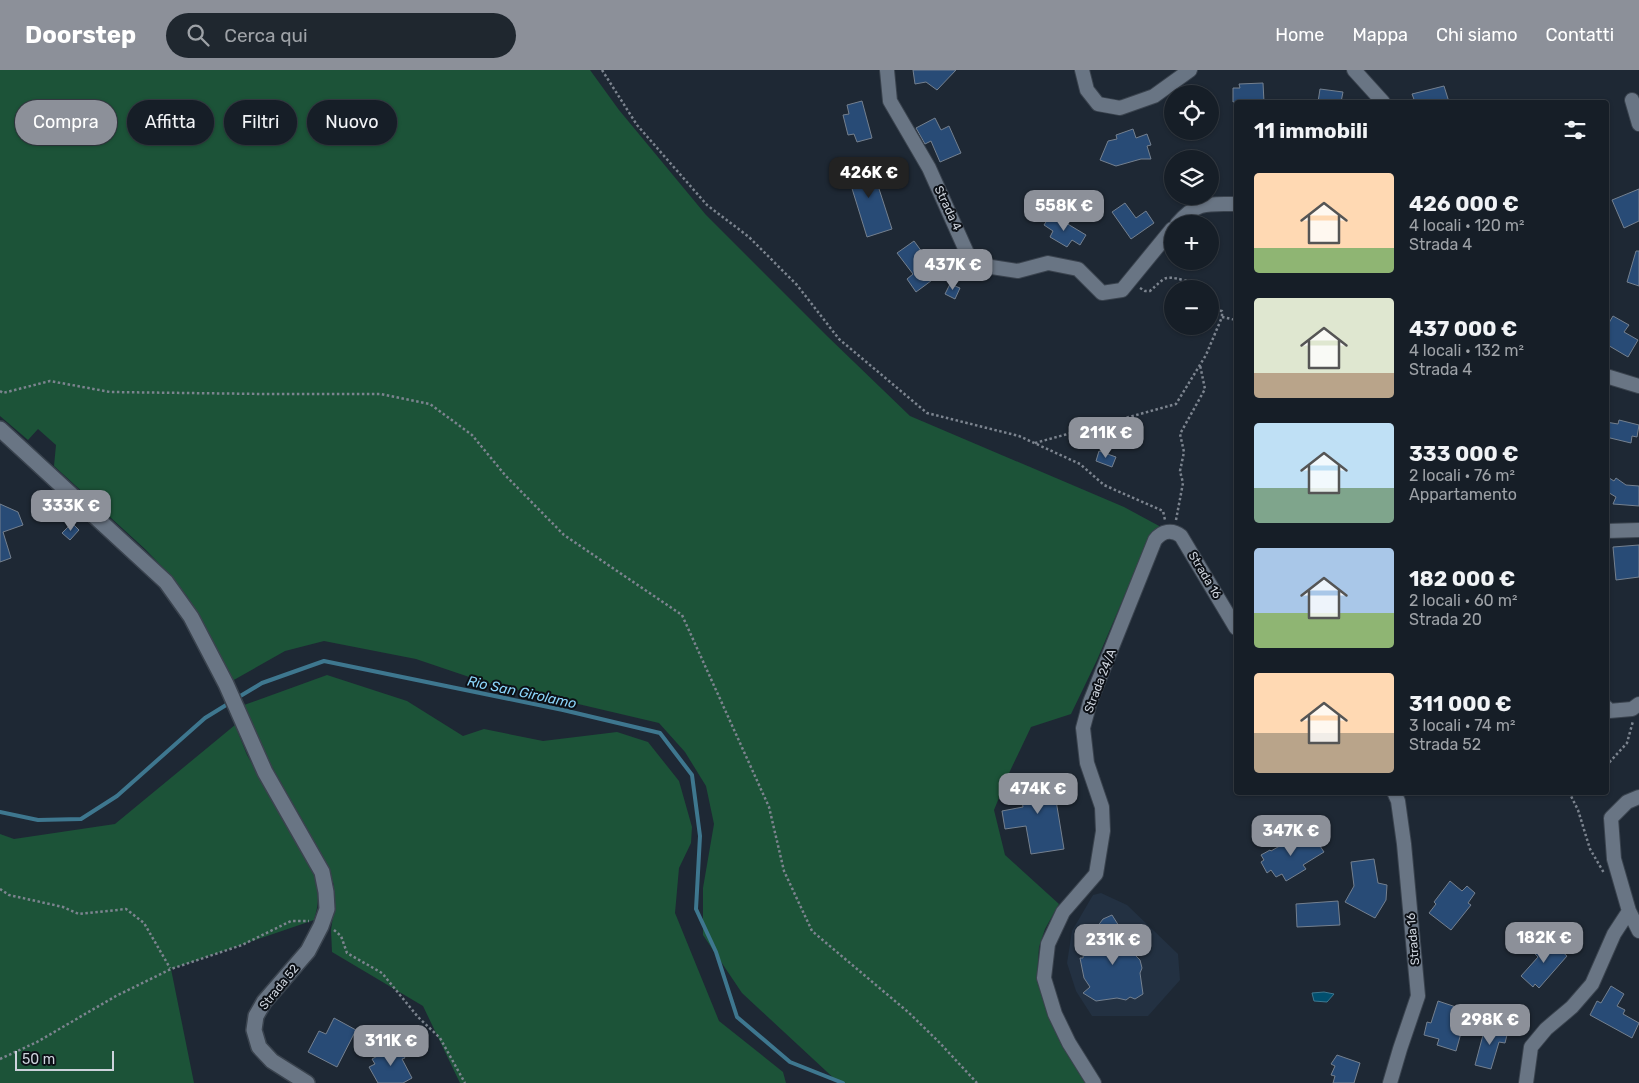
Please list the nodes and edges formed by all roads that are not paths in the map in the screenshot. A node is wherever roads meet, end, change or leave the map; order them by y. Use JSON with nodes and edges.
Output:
{"nodes":[{"id":1,"x":887,"y":70,"type":"edge"},
{"id":2,"x":1082,"y":70,"type":"edge"},
{"id":3,"x":1190,"y":70,"type":"edge"},
{"id":4,"x":1354,"y":70,"type":"edge"},
{"id":5,"x":1381,"y":100,"type":"edge"},
{"id":6,"x":1632,"y":100,"type":"dead end"},
{"id":7,"x":1639,"y":124,"type":"edge"},
{"id":8,"x":1234,"y":204,"type":"edge"},
{"id":9,"x":1185,"y":215,"type":"edge"},
{"id":10,"x":1164,"y":239,"type":"edge"},
{"id":11,"x":1609,"y":377,"type":"edge"},
{"id":12,"x":1639,"y":386,"type":"edge"},
{"id":13,"x":0,"y":429,"type":"edge"},
{"id":14,"x":1639,"y":530,"type":"edge"},
{"id":15,"x":1609,"y":531,"type":"edge"},
{"id":16,"x":1170,"y":532,"type":"joint"},
{"id":17,"x":1234,"y":625,"type":"edge"},
{"id":18,"x":1638,"y":705,"type":"edge"},
{"id":19,"x":1609,"y":711,"type":"edge"},
{"id":20,"x":1395,"y":795,"type":"edge"},
{"id":21,"x":1639,"y":797,"type":"edge"},
{"id":22,"x":1629,"y":911,"type":"junction"},
{"id":23,"x":1639,"y":930,"type":"edge"},
{"id":24,"x":307,"y":1083,"type":"edge"},
{"id":25,"x":1094,"y":1083,"type":"edge"},
{"id":26,"x":1390,"y":1083,"type":"edge"},
{"id":27,"x":1526,"y":1083,"type":"edge"}],
"edges":[{"from":1,"to":10,"type":"street","name":"Strada 4"},
{"from":2,"to":3,"type":"street"},
{"from":4,"to":5,"type":"street"},
{"from":6,"to":7,"type":"street"},
{"from":8,"to":9,"type":"street"},
{"from":11,"to":12,"type":"street"},
{"from":13,"to":24,"type":"street","name":"Strada 52"},
{"from":14,"to":15,"type":"street"},
{"from":16,"to":17,"type":"street","name":"Strada 16"},
{"from":16,"to":25,"type":"street","name":"Strada 24/A"},
{"from":18,"to":19,"type":"street"},
{"from":20,"to":26,"type":"street","name":"Strada 16"},
{"from":21,"to":22,"type":"street"},
{"from":22,"to":23,"type":"street"},
{"from":22,"to":27,"type":"street"}]}
